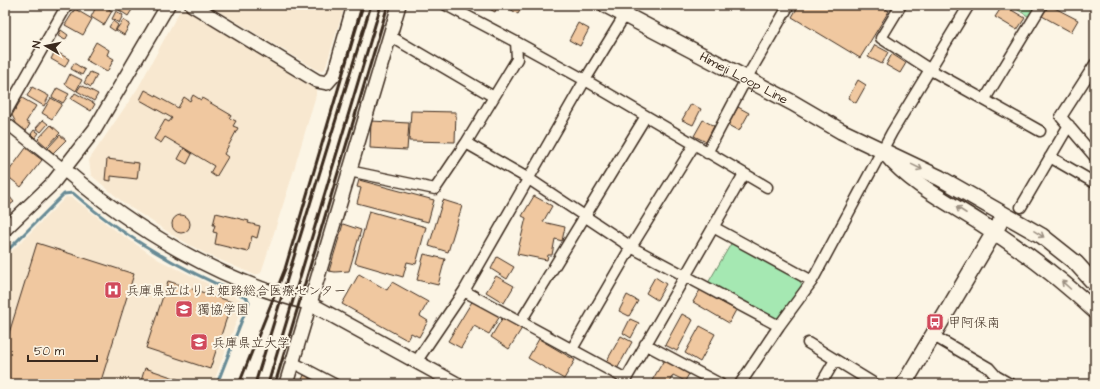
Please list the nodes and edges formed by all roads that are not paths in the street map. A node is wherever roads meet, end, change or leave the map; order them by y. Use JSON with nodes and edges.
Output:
{"nodes":[{"id":1,"x":67,"y":5,"type":"edge"},
{"id":2,"x":168,"y":5,"type":"edge"},
{"id":3,"x":192,"y":5,"type":"edge"},
{"id":4,"x":354,"y":5,"type":"edge"},
{"id":5,"x":399,"y":5,"type":"edge"},
{"id":6,"x":446,"y":5,"type":"edge"},
{"id":7,"x":606,"y":5,"type":"edge"},
{"id":8,"x":901,"y":5,"type":"edge"},
{"id":9,"x":969,"y":5,"type":"edge"},
{"id":10,"x":1042,"y":5,"type":"edge"},
{"id":11,"x":785,"y":6,"type":"edge"},
{"id":12,"x":628,"y":10,"type":"edge"},
{"id":13,"x":390,"y":36,"type":"junction"},
{"id":14,"x":516,"y":42,"type":"junction"},
{"id":15,"x":1095,"y":64,"type":"edge"},
{"id":16,"x":930,"y":69,"type":"junction"},
{"id":17,"x":746,"y":79,"type":"junction"},
{"id":18,"x":585,"y":80,"type":"junction"},
{"id":19,"x":494,"y":97,"type":"junction"},
{"id":20,"x":985,"y":99,"type":"junction"},
{"id":21,"x":5,"y":114,"type":"edge"},
{"id":22,"x":646,"y":116,"type":"junction"},
{"id":23,"x":5,"y":122,"type":"edge"},
{"id":24,"x":1069,"y":125,"type":"junction"},
{"id":25,"x":1040,"y":131,"type":"dead end"},
{"id":26,"x":466,"y":143,"type":"junction"},
{"id":27,"x":694,"y":146,"type":"junction"},
{"id":28,"x":882,"y":150,"type":"junction"},
{"id":29,"x":707,"y":153,"type":"junction"},
{"id":30,"x":1050,"y":157,"type":"junction"},
{"id":31,"x":1095,"y":157,"type":"edge"},
{"id":32,"x":65,"y":170,"type":"junction"},
{"id":33,"x":349,"y":171,"type":"junction"},
{"id":34,"x":744,"y":174,"type":"junction"},
{"id":35,"x":529,"y":179,"type":"junction"},
{"id":36,"x":1095,"y":183,"type":"edge"},
{"id":37,"x":767,"y":188,"type":"dead end"},
{"id":38,"x":1021,"y":207,"type":"dead end"},
{"id":39,"x":1005,"y":215,"type":"junction"},
{"id":40,"x":584,"y":217,"type":"junction"},
{"id":41,"x":713,"y":227,"type":"junction"},
{"id":42,"x":5,"y":229,"type":"edge"},
{"id":43,"x":994,"y":231,"type":"junction"},
{"id":44,"x":632,"y":247,"type":"junction"},
{"id":45,"x":684,"y":276,"type":"junction"},
{"id":46,"x":812,"y":281,"type":"junction"},
{"id":47,"x":1095,"y":284,"type":"edge"},
{"id":48,"x":464,"y":291,"type":"junction"},
{"id":49,"x":310,"y":304,"type":"junction"},
{"id":50,"x":1095,"y":311,"type":"edge"},
{"id":51,"x":521,"y":321,"type":"junction"},
{"id":52,"x":779,"y":326,"type":"junction"},
{"id":53,"x":932,"y":335,"type":"junction"},
{"id":54,"x":808,"y":343,"type":"dead end"},
{"id":55,"x":645,"y":344,"type":"junction"},
{"id":56,"x":572,"y":349,"type":"junction"},
{"id":57,"x":835,"y":360,"type":"junction"},
{"id":58,"x":292,"y":362,"type":"junction"},
{"id":59,"x":416,"y":362,"type":"junction"},
{"id":60,"x":624,"y":381,"type":"edge"},
{"id":61,"x":286,"y":384,"type":"edge"},
{"id":62,"x":334,"y":384,"type":"edge"},
{"id":63,"x":457,"y":384,"type":"edge"},
{"id":64,"x":720,"y":384,"type":"edge"},
{"id":65,"x":740,"y":384,"type":"edge"},
{"id":66,"x":821,"y":384,"type":"edge"},
{"id":67,"x":875,"y":384,"type":"edge"},
{"id":68,"x":904,"y":384,"type":"edge"},
{"id":69,"x":1010,"y":384,"type":"edge"}],
"edges":[{"from":1,"to":21,"type":"street"},
{"from":2,"to":32,"type":"street"},
{"from":3,"to":4,"type":"street"},
{"from":5,"to":13,"type":"street"},
{"from":6,"to":14,"type":"street"},
{"from":7,"to":12,"type":"main road","name":"Himeji Loop Line"},
{"from":8,"to":16,"type":"street"},
{"from":9,"to":16,"type":"street"},
{"from":10,"to":20,"type":"street"},
{"from":11,"to":17,"type":"street"},
{"from":12,"to":17,"type":"main road","name":"Himeji Loop Line"},
{"from":12,"to":18,"type":"street"},
{"from":13,"to":19,"type":"street"},
{"from":13,"to":33,"type":"street"},
{"from":14,"to":18,"type":"street"},
{"from":14,"to":19,"type":"street"},
{"from":15,"to":24,"type":"street"},
{"from":16,"to":20,"type":"street"},
{"from":16,"to":28,"type":"street"},
{"from":17,"to":28,"type":"main road","name":"Himeji Loop Line"},
{"from":17,"to":29,"type":"street"},
{"from":18,"to":22,"type":"street"},
{"from":18,"to":35,"type":"street"},
{"from":19,"to":26,"type":"street"},
{"from":20,"to":25,"type":"street"},
{"from":22,"to":27,"type":"street"},
{"from":22,"to":40,"type":"street"},
{"from":23,"to":32,"type":"street"},
{"from":24,"to":30,"type":"street"},
{"from":24,"to":31,"type":"street"},
{"from":26,"to":33,"type":"street"},
{"from":26,"to":35,"type":"street"},
{"from":27,"to":29,"type":"street"},
{"from":27,"to":44,"type":"street"},
{"from":28,"to":39,"type":"main road","name":"Himeji Loop Line","one_way":true},
{"from":43,"to":28,"type":"main road","name":"Himeji Loop Line","one_way":true},
{"from":28,"to":46,"type":"street"},
{"from":29,"to":34,"type":"street"},
{"from":30,"to":36,"type":"street"},
{"from":30,"to":38,"type":"street"},
{"from":32,"to":42,"type":"street"},
{"from":32,"to":49,"type":"street"},
{"from":33,"to":49,"type":"street"},
{"from":34,"to":37,"type":"street"},
{"from":34,"to":41,"type":"street"},
{"from":35,"to":40,"type":"street"},
{"from":35,"to":48,"type":"street"},
{"from":39,"to":43,"type":"main road"},
{"from":39,"to":47,"type":"main road","name":"Himeji Loop Line","one_way":true},
{"from":40,"to":44,"type":"street"},
{"from":40,"to":51,"type":"street"},
{"from":41,"to":45,"type":"street"},
{"from":41,"to":46,"type":"street"},
{"from":50,"to":43,"type":"main road","name":"Himeji Loop Line","one_way":true},
{"from":43,"to":53,"type":"main road"},
{"from":44,"to":45,"type":"street"},
{"from":44,"to":56,"type":"street"},
{"from":45,"to":52,"type":"street"},
{"from":45,"to":55,"type":"street"},
{"from":46,"to":52,"type":"street"},
{"from":48,"to":51,"type":"street"},
{"from":48,"to":59,"type":"street"},
{"from":49,"to":58,"type":"street"},
{"from":49,"to":59,"type":"street"},
{"from":51,"to":56,"type":"street"},
{"from":52,"to":65,"type":"street"},
{"from":53,"to":68,"type":"main road"},
{"from":53,"to":69,"type":"street"},
{"from":54,"to":57,"type":"street"},
{"from":55,"to":60,"type":"street"},
{"from":55,"to":64,"type":"street"},
{"from":56,"to":60,"type":"street"},
{"from":57,"to":66,"type":"street"},
{"from":57,"to":67,"type":"street"},
{"from":58,"to":61,"type":"street"},
{"from":58,"to":62,"type":"street"},
{"from":59,"to":63,"type":"street"}]}
